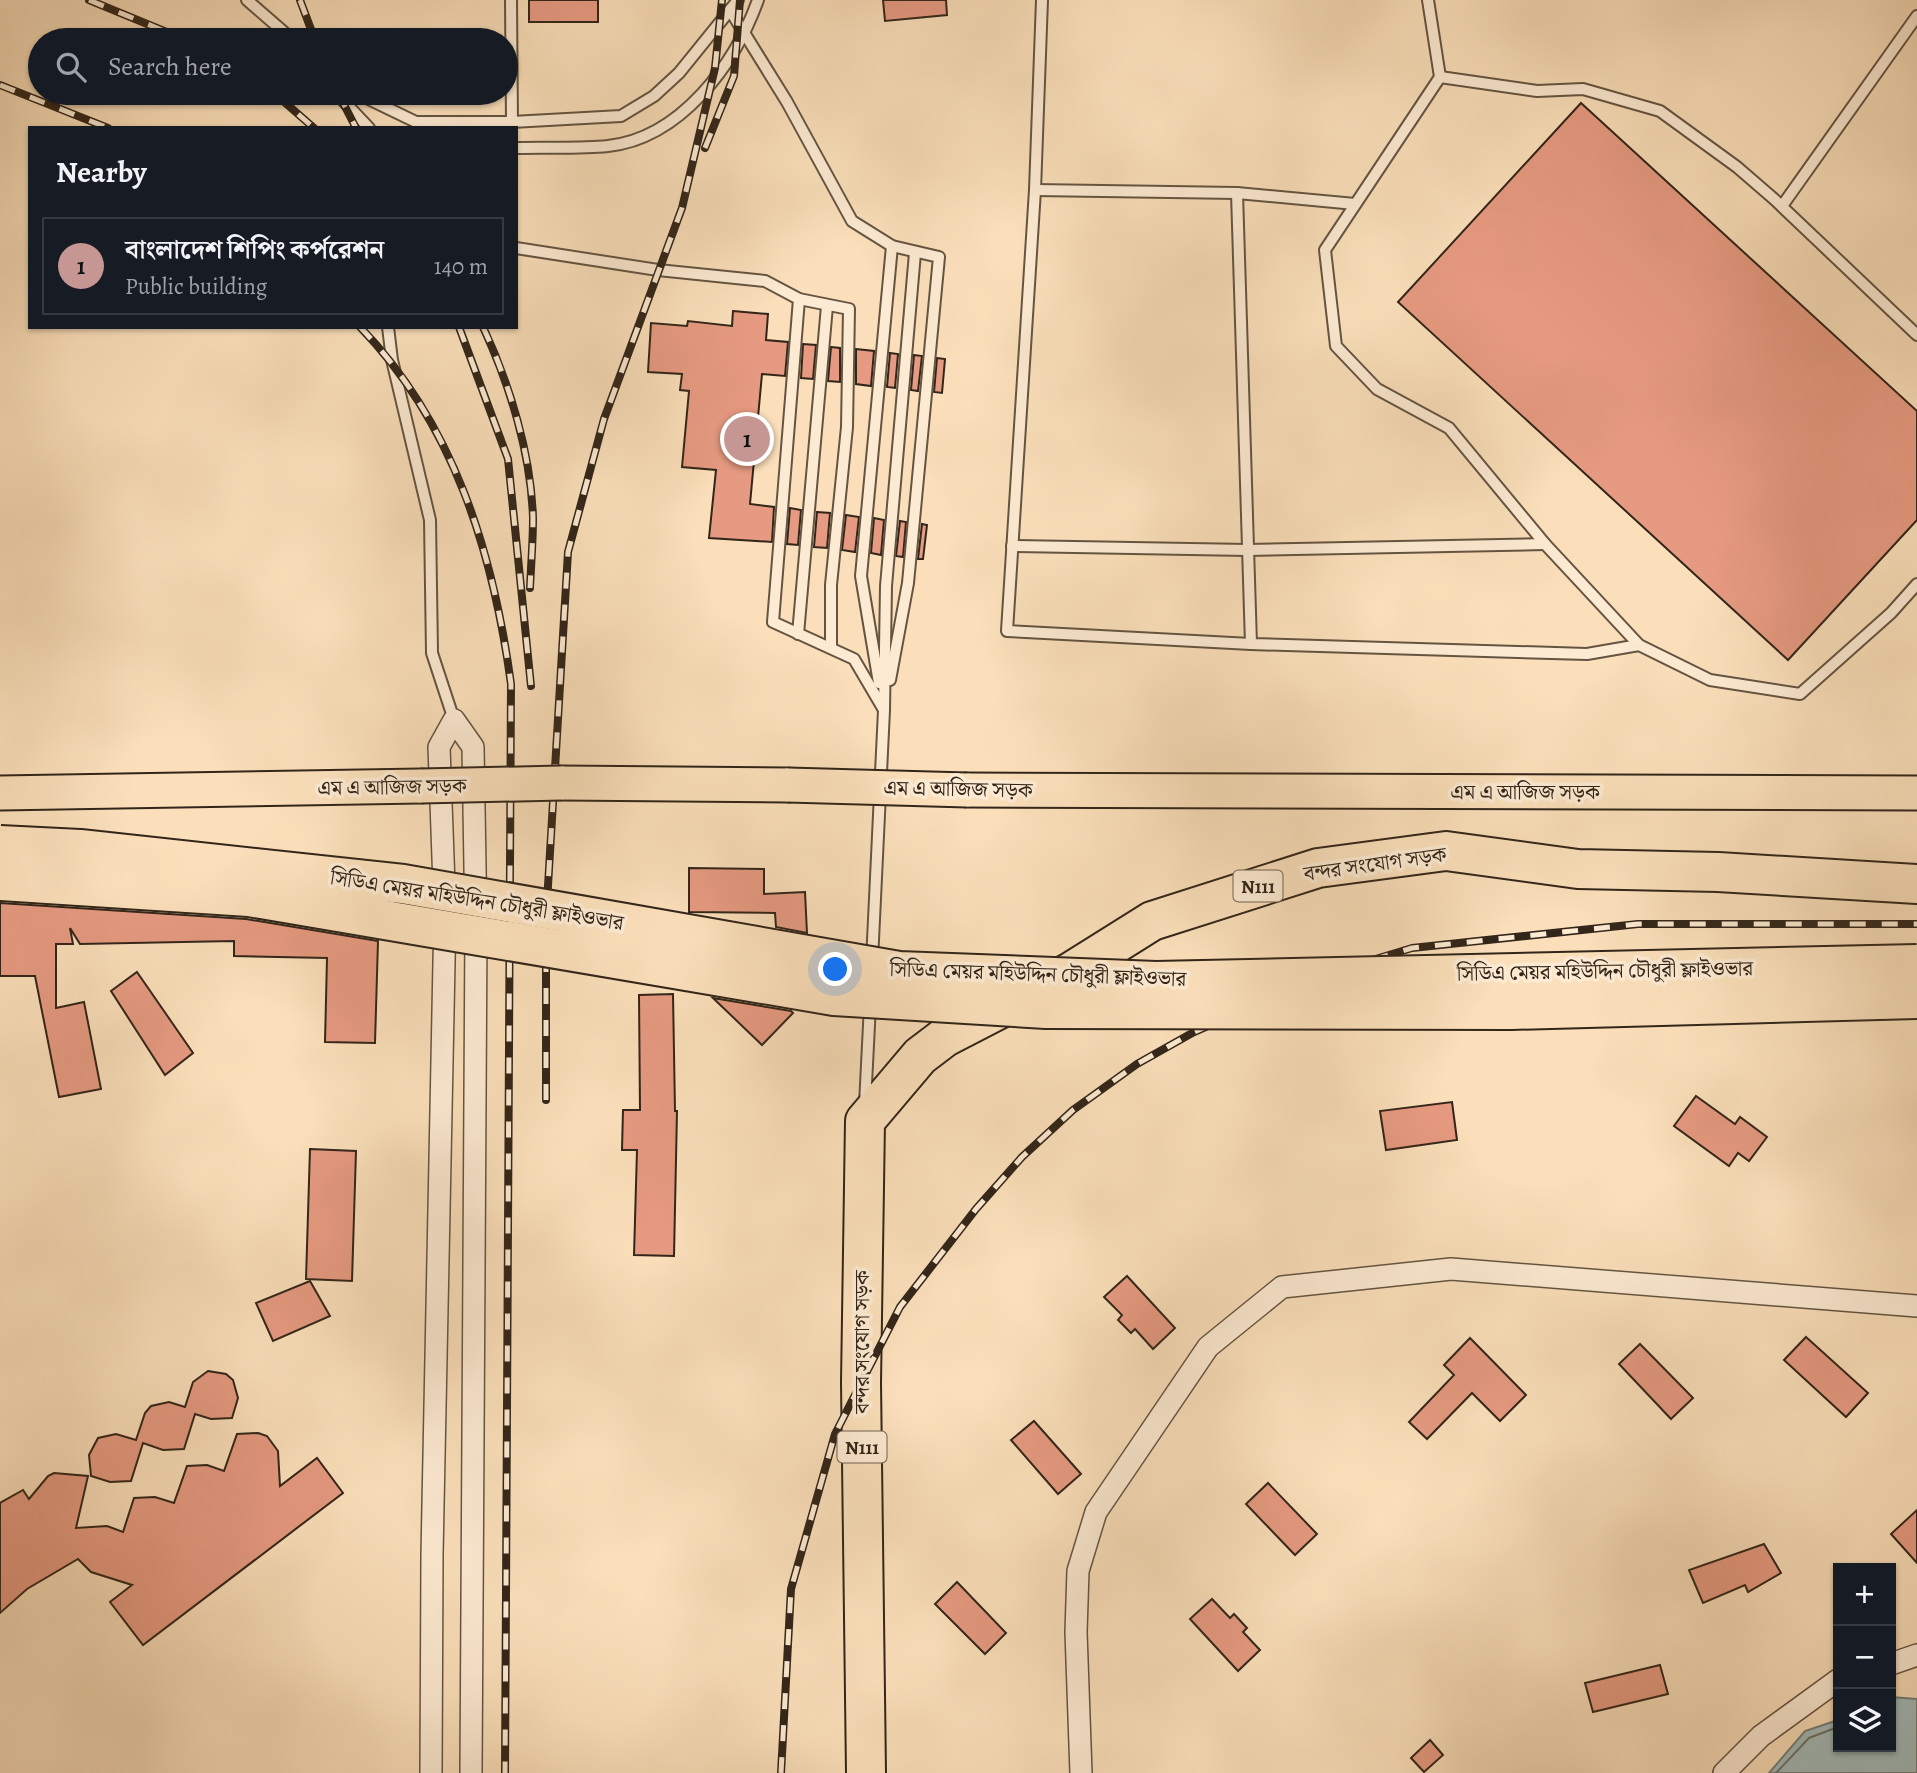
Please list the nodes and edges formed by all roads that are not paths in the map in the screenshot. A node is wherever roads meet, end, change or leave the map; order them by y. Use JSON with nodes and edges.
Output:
{"nodes":[{"id":1,"x":247,"y":0,"type":"edge"},
{"id":2,"x":511,"y":0,"type":"edge"},
{"id":3,"x":738,"y":0,"type":"edge"},
{"id":4,"x":758,"y":0,"type":"edge"},
{"id":5,"x":1042,"y":0,"type":"edge"},
{"id":6,"x":1428,"y":0,"type":"edge"},
{"id":7,"x":730,"y":10,"type":"junction"},
{"id":8,"x":1917,"y":16,"type":"edge"},
{"id":9,"x":278,"y":28,"type":"edge"},
{"id":10,"x":511,"y":28,"type":"edge"},
{"id":11,"x":745,"y":36,"type":"junction"},
{"id":12,"x":1440,"y":77,"type":"junction"},
{"id":13,"x":347,"y":105,"type":"edge"},
{"id":14,"x":362,"y":105,"type":"edge"},
{"id":15,"x":379,"y":105,"type":"edge"},
{"id":16,"x":512,"y":105,"type":"edge"},
{"id":17,"x":512,"y":122,"type":"junction"},
{"id":18,"x":416,"y":125,"type":"edge"},
{"id":19,"x":365,"y":126,"type":"edge"},
{"id":20,"x":366,"y":126,"type":"edge"},
{"id":21,"x":518,"y":148,"type":"edge"},
{"id":22,"x":1035,"y":190,"type":"junction"},
{"id":23,"x":1237,"y":193,"type":"junction"},
{"id":24,"x":1355,"y":204,"type":"junction"},
{"id":25,"x":1782,"y":206,"type":"junction"},
{"id":26,"x":892,"y":246,"type":"junction"},
{"id":27,"x":518,"y":248,"type":"edge"},
{"id":28,"x":915,"y":253,"type":"junction"},
{"id":29,"x":799,"y":299,"type":"junction"},
{"id":30,"x":827,"y":306,"type":"junction"},
{"id":31,"x":388,"y":329,"type":"edge"},
{"id":32,"x":1917,"y":335,"type":"edge"},
{"id":33,"x":1545,"y":544,"type":"junction"},
{"id":34,"x":1012,"y":546,"type":"junction"},
{"id":35,"x":1248,"y":550,"type":"junction"},
{"id":36,"x":1917,"y":584,"type":"edge"},
{"id":37,"x":798,"y":634,"type":"junction"},
{"id":38,"x":1251,"y":644,"type":"junction"},
{"id":39,"x":1639,"y":645,"type":"junction"},
{"id":40,"x":831,"y":648,"type":"junction"},
{"id":41,"x":884,"y":710,"type":"junction"},
{"id":42,"x":454,"y":720,"type":"junction"},
{"id":43,"x":0,"y":793,"type":"edge"},
{"id":44,"x":1917,"y":793,"type":"edge"},
{"id":45,"x":0,"y":845,"type":"edge"},
{"id":46,"x":0,"y":881,"type":"edge"},
{"id":47,"x":1917,"y":884,"type":"edge"},
{"id":48,"x":1917,"y":964,"type":"edge"},
{"id":49,"x":1917,"y":999,"type":"edge"},
{"id":50,"x":864,"y":1121,"type":"junction"},
{"id":51,"x":1917,"y":1306,"type":"edge"},
{"id":52,"x":1917,"y":1655,"type":"edge"},
{"id":53,"x":1896,"y":1662,"type":"edge"},
{"id":54,"x":1833,"y":1684,"type":"edge"},
{"id":55,"x":431,"y":1773,"type":"edge"},
{"id":56,"x":471,"y":1773,"type":"edge"},
{"id":57,"x":866,"y":1773,"type":"edge"},
{"id":58,"x":1081,"y":1773,"type":"edge"},
{"id":59,"x":1724,"y":1773,"type":"edge"}],
"edges":[{"from":1,"to":9,"type":"lane"},
{"from":2,"to":10,"type":"lane"},
{"from":3,"to":7,"type":"lane"},
{"from":4,"to":11,"type":"lane"},
{"from":5,"to":22,"type":"lane"},
{"from":6,"to":12,"type":"lane"},
{"from":7,"to":11,"type":"lane"},
{"from":7,"to":17,"type":"lane"},
{"from":8,"to":25,"type":"lane"},
{"from":11,"to":21,"type":"lane"},
{"from":11,"to":26,"type":"lane"},
{"from":12,"to":24,"type":"lane"},
{"from":12,"to":25,"type":"lane"},
{"from":13,"to":19,"type":"lane"},
{"from":14,"to":20,"type":"lane"},
{"from":15,"to":18,"type":"lane"},
{"from":16,"to":17,"type":"lane"},
{"from":17,"to":18,"type":"lane"},
{"from":22,"to":23,"type":"lane"},
{"from":22,"to":34,"type":"lane"},
{"from":23,"to":24,"type":"lane"},
{"from":23,"to":35,"type":"lane"},
{"from":24,"to":33,"type":"lane"},
{"from":25,"to":32,"type":"lane"},
{"from":26,"to":28,"type":"lane"},
{"from":26,"to":41,"type":"lane"},
{"from":27,"to":29,"type":"lane"},
{"from":28,"to":41,"type":"lane"},
{"from":28,"to":41,"type":"lane"},
{"from":29,"to":30,"type":"lane"},
{"from":29,"to":37,"type":"lane"},
{"from":30,"to":37,"type":"lane"},
{"from":30,"to":40,"type":"lane"},
{"from":31,"to":42,"type":"lane"},
{"from":33,"to":35,"type":"lane"},
{"from":33,"to":39,"type":"lane"},
{"from":34,"to":35,"type":"lane"},
{"from":34,"to":38,"type":"lane"},
{"from":35,"to":38,"type":"lane"},
{"from":36,"to":39,"type":"lane"},
{"from":37,"to":40,"type":"lane"},
{"from":38,"to":39,"type":"lane"},
{"from":40,"to":41,"type":"lane"},
{"from":41,"to":50,"type":"lane","name":"বন্দর সংযোগ সড়ক"},
{"from":42,"to":55,"type":"street"},
{"from":42,"to":56,"type":"street"},
{"from":43,"to":44,"type":"main road","name":"এম এ আজিজ সড়ক","bridge":true},
{"from":45,"to":48,"type":"highway","name":"সিডিএ মেয়র মহিউদ্দিন চৌধুরী ফ্লাইওভার","bridge":true},
{"from":46,"to":49,"type":"highway","bridge":true},
{"from":47,"to":50,"type":"highway","name":"বন্দর সংযোগ সড়ক","number":"N111"},
{"from":50,"to":57,"type":"highway","name":"বন্দর সংযোগ সড়ক","number":"N111"},
{"from":51,"to":58,"type":"street"},
{"from":52,"to":53,"type":"street"},
{"from":54,"to":59,"type":"street"}]}
